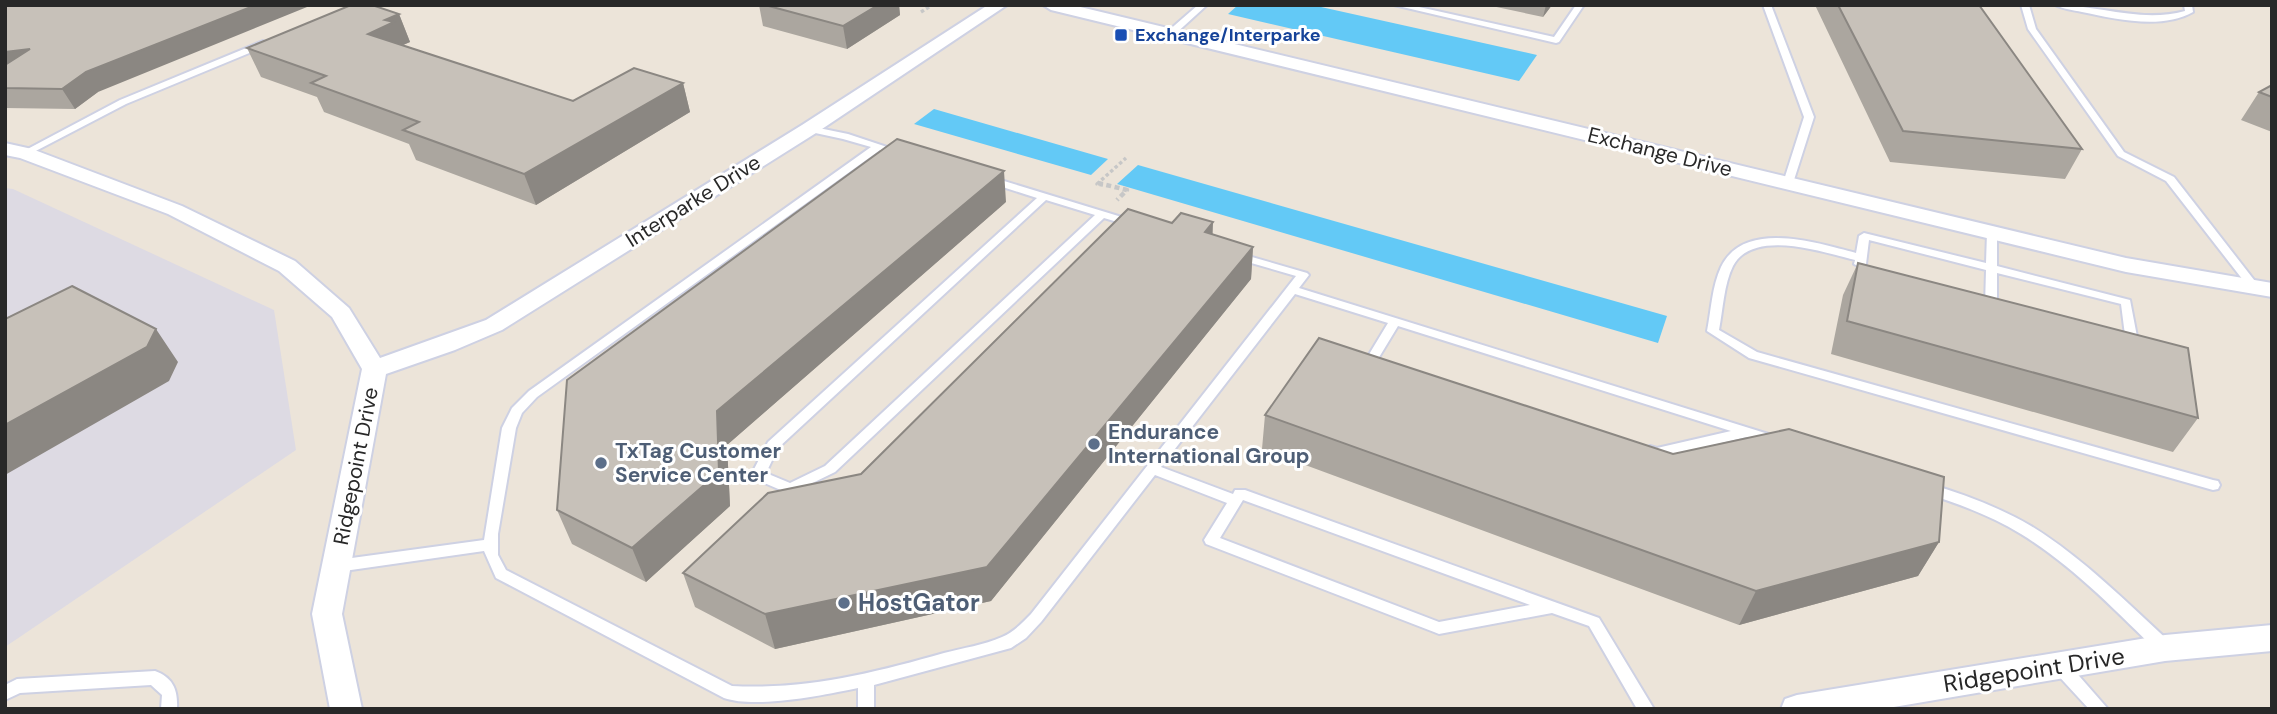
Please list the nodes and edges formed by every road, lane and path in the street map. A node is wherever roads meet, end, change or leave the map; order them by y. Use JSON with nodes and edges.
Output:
{"nodes":[{"id":1,"x":932,"y":5,"type":"edge"},
{"id":2,"x":999,"y":5,"type":"edge"},
{"id":3,"x":1051,"y":5,"type":"edge"},
{"id":4,"x":1203,"y":5,"type":"edge"},
{"id":5,"x":1398,"y":5,"type":"edge"},
{"id":6,"x":1580,"y":5,"type":"edge"},
{"id":7,"x":1767,"y":5,"type":"edge"},
{"id":8,"x":2025,"y":5,"type":"edge"},
{"id":9,"x":2059,"y":5,"type":"edge"},
{"id":10,"x":2188,"y":5,"type":"edge"},
{"id":11,"x":921,"y":12,"type":"dead end"},
{"id":12,"x":1170,"y":34,"type":"junction"},
{"id":13,"x":270,"y":41,"type":"edge"},
{"id":14,"x":809,"y":129,"type":"junction"},
{"id":15,"x":879,"y":146,"type":"junction"},
{"id":16,"x":15,"y":151,"type":"edge"},
{"id":17,"x":917,"y":158,"type":"edge"},
{"id":18,"x":1126,"y":158,"type":"dead end"},
{"id":19,"x":980,"y":177,"type":"edge"},
{"id":20,"x":1788,"y":183,"type":"junction"},
{"id":21,"x":1044,"y":197,"type":"junction"},
{"id":22,"x":1102,"y":214,"type":"junction"},
{"id":23,"x":1142,"y":227,"type":"edge"},
{"id":24,"x":1992,"y":233,"type":"junction"},
{"id":25,"x":1223,"y":251,"type":"edge"},
{"id":26,"x":1861,"y":258,"type":"junction"},
{"id":27,"x":1992,"y":267,"type":"junction"},
{"id":28,"x":1858,"y":278,"type":"edge"},
{"id":29,"x":2263,"y":288,"type":"edge"},
{"id":30,"x":1292,"y":289,"type":"junction"},
{"id":31,"x":1978,"y":306,"type":"edge"},
{"id":32,"x":1991,"y":310,"type":"junction"},
{"id":33,"x":2004,"y":313,"type":"edge"},
{"id":34,"x":1395,"y":321,"type":"junction"},
{"id":35,"x":2120,"y":344,"type":"edge"},
{"id":36,"x":374,"y":369,"type":"junction"},
{"id":37,"x":1397,"y":369,"type":"edge"},
{"id":38,"x":1749,"y":432,"type":"junction"},
{"id":39,"x":1788,"y":444,"type":"edge"},
{"id":40,"x":1631,"y":445,"type":"edge"},
{"id":41,"x":1152,"y":469,"type":"junction"},
{"id":42,"x":1917,"y":485,"type":"edge"},
{"id":43,"x":2213,"y":485,"type":"dead end"},
{"id":44,"x":1236,"y":501,"type":"junction"},
{"id":45,"x":491,"y":545,"type":"junction"},
{"id":46,"x":337,"y":566,"type":"junction"},
{"id":47,"x":1551,"y":607,"type":"junction"},
{"id":48,"x":2272,"y":638,"type":"edge"},
{"id":49,"x":2165,"y":648,"type":"junction"},
{"id":50,"x":2060,"y":666,"type":"junction"},
{"id":51,"x":866,"y":679,"type":"junction"},
{"id":52,"x":5,"y":693,"type":"edge"},
{"id":53,"x":1850,"y":705,"type":"edge"},
{"id":54,"x":169,"y":709,"type":"edge"},
{"id":55,"x":346,"y":709,"type":"edge"},
{"id":56,"x":866,"y":709,"type":"edge"},
{"id":57,"x":1646,"y":709,"type":"edge"},
{"id":58,"x":1797,"y":709,"type":"edge"},
{"id":59,"x":2100,"y":709,"type":"edge"}],
"edges":[{"from":1,"to":11,"type":"path"},
{"from":2,"to":14,"type":"street","name":"Interparke Drive"},
{"from":3,"to":12,"type":"street","name":"Exchange Drive"},
{"from":4,"to":12,"type":"lane"},
{"from":5,"to":6,"type":"lane"},
{"from":7,"to":20,"type":"lane"},
{"from":8,"to":29,"type":"lane"},
{"from":9,"to":10,"type":"lane"},
{"from":12,"to":20,"type":"street","name":"Exchange Drive"},
{"from":13,"to":16,"type":"lane"},
{"from":14,"to":15,"type":"lane"},
{"from":14,"to":36,"type":"street","name":"Interparke Drive"},
{"from":15,"to":17,"type":"lane"},
{"from":15,"to":45,"type":"lane"},
{"from":16,"to":36,"type":"street","name":"Ridgepoint Drive"},
{"from":18,"to":22,"type":"path"},
{"from":19,"to":21,"type":"lane"},
{"from":20,"to":24,"type":"street","name":"Exchange Drive"},
{"from":21,"to":22,"type":"lane"},
{"from":21,"to":22,"type":"lane"},
{"from":22,"to":23,"type":"lane"},
{"from":24,"to":27,"type":"lane"},
{"from":24,"to":29,"type":"street","name":"Exchange Drive"},
{"from":25,"to":30,"type":"lane"},
{"from":26,"to":27,"type":"lane"},
{"from":26,"to":28,"type":"lane"},
{"from":26,"to":43,"type":"lane"},
{"from":27,"to":32,"type":"lane"},
{"from":27,"to":35,"type":"lane"},
{"from":30,"to":34,"type":"lane"},
{"from":30,"to":41,"type":"lane"},
{"from":31,"to":32,"type":"lane"},
{"from":32,"to":33,"type":"lane"},
{"from":34,"to":37,"type":"lane"},
{"from":34,"to":38,"type":"lane"},
{"from":36,"to":46,"type":"street","name":"Ridgepoint Drive"},
{"from":38,"to":39,"type":"lane"},
{"from":38,"to":40,"type":"lane"},
{"from":41,"to":44,"type":"lane"},
{"from":41,"to":51,"type":"lane"},
{"from":42,"to":49,"type":"lane"},
{"from":44,"to":47,"type":"lane"},
{"from":44,"to":47,"type":"lane"},
{"from":45,"to":46,"type":"lane"},
{"from":45,"to":51,"type":"lane"},
{"from":46,"to":55,"type":"street","name":"Ridgepoint Drive"},
{"from":47,"to":57,"type":"lane"},
{"from":48,"to":49,"type":"street","name":"Ridgepoint Drive"},
{"from":49,"to":50,"type":"street","name":"Ridgepoint Drive"},
{"from":50,"to":53,"type":"street","name":"Ridgepoint Drive"},
{"from":50,"to":59,"type":"lane"},
{"from":51,"to":56,"type":"lane"},
{"from":52,"to":54,"type":"lane"},
{"from":53,"to":58,"type":"street","name":"Ridgepoint Drive"}]}
